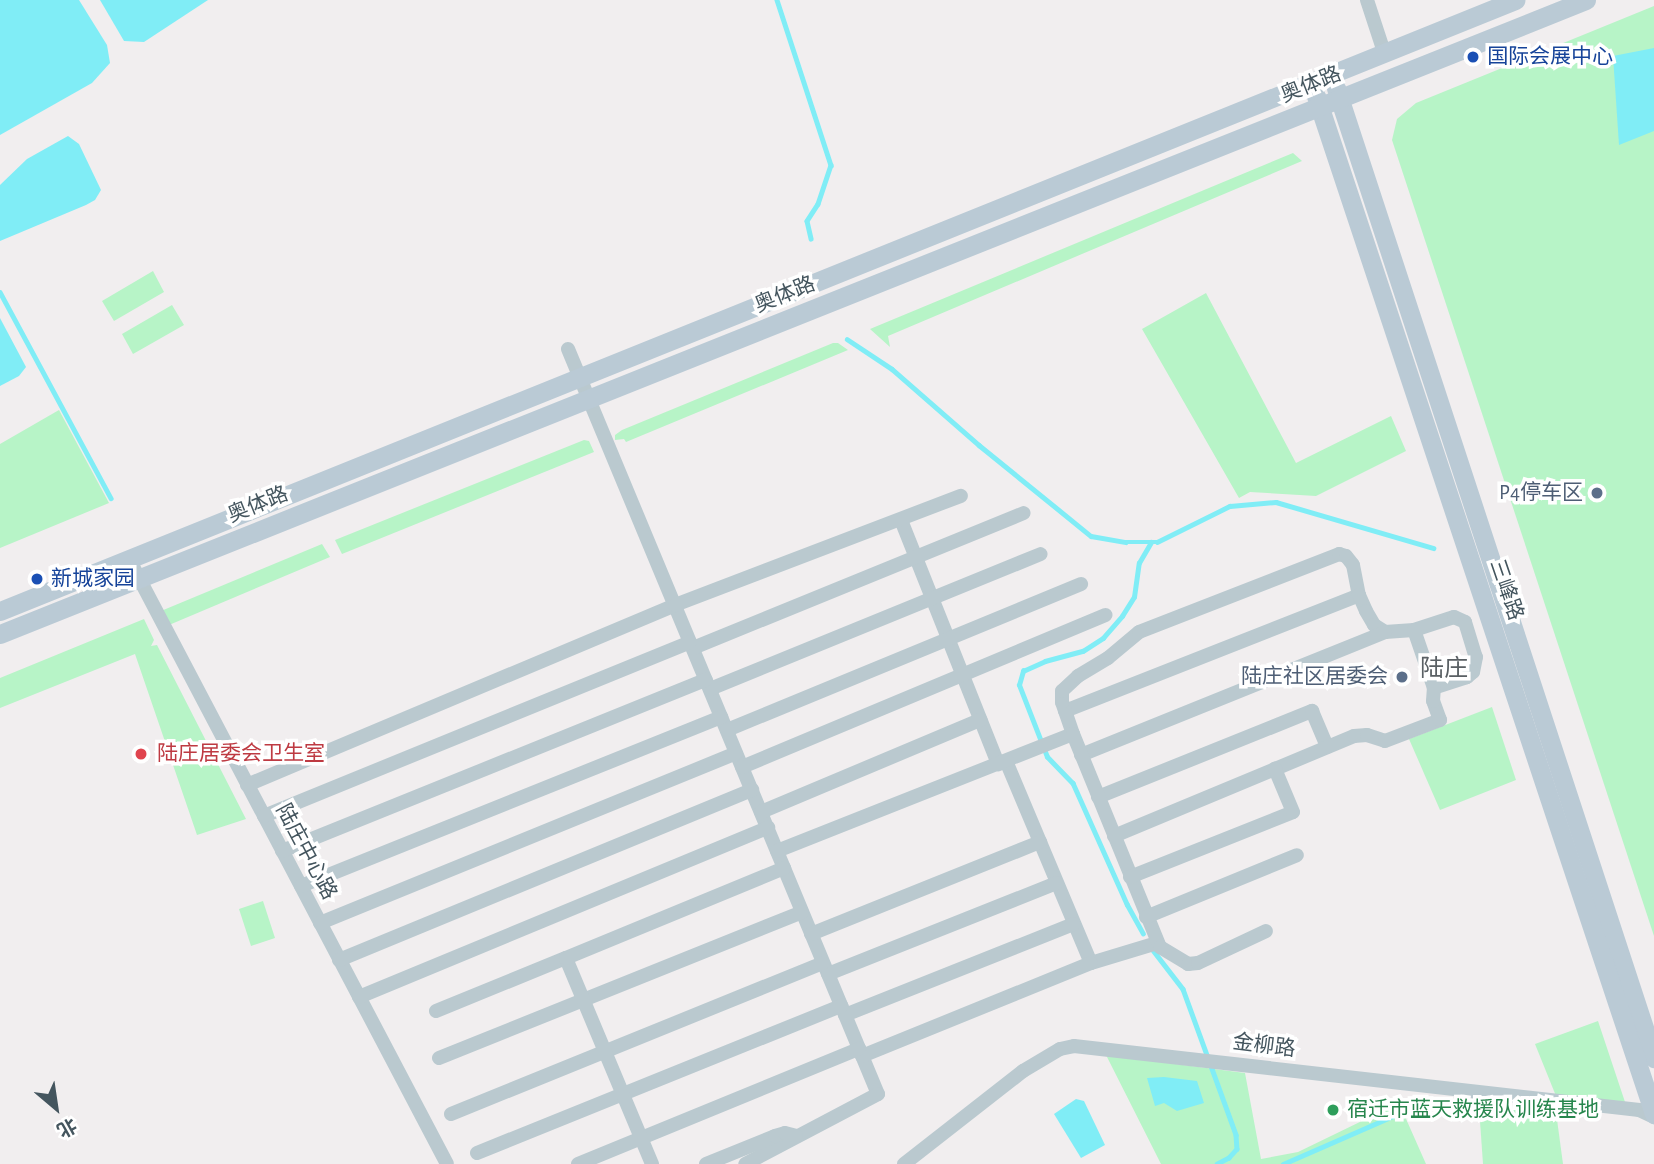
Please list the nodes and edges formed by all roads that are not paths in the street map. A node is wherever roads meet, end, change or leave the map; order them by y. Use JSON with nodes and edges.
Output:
{"nodes":[{"id":1,"x":1367,"y":0,"type":"edge"},
{"id":2,"x":1515,"y":0,"type":"edge"},
{"id":3,"x":1586,"y":0,"type":"edge"},
{"id":4,"x":1384,"y":52,"type":"junction"},
{"id":5,"x":1331,"y":74,"type":"junction"},
{"id":6,"x":1311,"y":82,"type":"junction"},
{"id":7,"x":1339,"y":98,"type":"junction"},
{"id":8,"x":1320,"y":106,"type":"junction"},
{"id":9,"x":568,"y":349,"type":"dead end"},
{"id":10,"x":580,"y":377,"type":"junction"},
{"id":11,"x":589,"y":398,"type":"junction"},
{"id":12,"x":961,"y":496,"type":"dead end"},
{"id":13,"x":1024,"y":513,"type":"dead end"},
{"id":14,"x":901,"y":520,"type":"junction"},
{"id":15,"x":1041,"y":554,"type":"dead end"},
{"id":16,"x":916,"y":557,"type":"junction"},
{"id":17,"x":130,"y":559,"type":"junction"},
{"id":18,"x":139,"y":578,"type":"junction"},
{"id":19,"x":1081,"y":584,"type":"dead end"},
{"id":20,"x":1359,"y":595,"type":"junction"},
{"id":21,"x":932,"y":598,"type":"junction"},
{"id":22,"x":675,"y":605,"type":"junction"},
{"id":23,"x":0,"y":611,"type":"edge"},
{"id":24,"x":1105,"y":615,"type":"dead end"},
{"id":25,"x":1500,"y":616,"type":"junction"},
{"id":26,"x":1414,"y":630,"type":"junction"},
{"id":27,"x":1385,"y":632,"type":"junction"},
{"id":28,"x":0,"y":634,"type":"edge"},
{"id":29,"x":1469,"y":634,"type":"junction"},
{"id":30,"x":948,"y":639,"type":"junction"},
{"id":31,"x":691,"y":645,"type":"junction"},
{"id":32,"x":962,"y":674,"type":"junction"},
{"id":33,"x":708,"y":685,"type":"junction"},
{"id":34,"x":1434,"y":688,"type":"junction"},
{"id":35,"x":1065,"y":712,"type":"junction"},
{"id":36,"x":981,"y":720,"type":"junction"},
{"id":37,"x":724,"y":724,"type":"junction"},
{"id":38,"x":1073,"y":734,"type":"junction"},
{"id":39,"x":1327,"y":747,"type":"junction"},
{"id":40,"x":1081,"y":755,"type":"junction"},
{"id":41,"x":739,"y":760,"type":"junction"},
{"id":42,"x":1002,"y":763,"type":"junction"},
{"id":43,"x":1275,"y":769,"type":"junction"},
{"id":44,"x":247,"y":785,"type":"junction"},
{"id":45,"x":752,"y":790,"type":"junction"},
{"id":46,"x":1098,"y":797,"type":"junction"},
{"id":47,"x":761,"y":812,"type":"junction"},
{"id":48,"x":264,"y":816,"type":"junction"},
{"id":49,"x":768,"y":828,"type":"junction"},
{"id":50,"x":1114,"y":836,"type":"junction"},
{"id":51,"x":1040,"y":842,"type":"junction"},
{"id":52,"x":282,"y":851,"type":"junction"},
{"id":53,"x":777,"y":851,"type":"junction"},
{"id":54,"x":1297,"y":855,"type":"dead end"},
{"id":55,"x":784,"y":868,"type":"junction"},
{"id":56,"x":1130,"y":877,"type":"junction"},
{"id":57,"x":1057,"y":883,"type":"junction"},
{"id":58,"x":301,"y":886,"type":"junction"},
{"id":59,"x":802,"y":912,"type":"junction"},
{"id":60,"x":1146,"y":917,"type":"junction"},
{"id":61,"x":320,"y":923,"type":"junction"},
{"id":62,"x":1074,"y":924,"type":"junction"},
{"id":63,"x":1266,"y":931,"type":"dead end"},
{"id":64,"x":811,"y":933,"type":"junction"},
{"id":65,"x":1157,"y":943,"type":"junction"},
{"id":66,"x":566,"y":958,"type":"junction"},
{"id":67,"x":339,"y":960,"type":"junction"},
{"id":68,"x":1091,"y":963,"type":"junction"},
{"id":69,"x":826,"y":969,"type":"junction"},
{"id":70,"x":359,"y":997,"type":"junction"},
{"id":71,"x":583,"y":1000,"type":"junction"},
{"id":72,"x":843,"y":1010,"type":"junction"},
{"id":73,"x":436,"y":1011,"type":"dead end"},
{"id":74,"x":604,"y":1050,"type":"junction"},
{"id":75,"x":860,"y":1052,"type":"junction"},
{"id":76,"x":439,"y":1058,"type":"dead end"},
{"id":77,"x":1654,"y":1058,"type":"edge"},
{"id":78,"x":623,"y":1094,"type":"junction"},
{"id":79,"x":451,"y":1114,"type":"dead end"},
{"id":80,"x":1654,"y":1116,"type":"edge"},
{"id":81,"x":797,"y":1137,"type":"junction"},
{"id":82,"x":641,"y":1138,"type":"junction"},
{"id":83,"x":477,"y":1153,"type":"dead end"},
{"id":84,"x":447,"y":1164,"type":"edge"},
{"id":85,"x":578,"y":1164,"type":"edge"},
{"id":86,"x":652,"y":1164,"type":"edge"},
{"id":87,"x":706,"y":1164,"type":"edge"},
{"id":88,"x":745,"y":1164,"type":"edge"},
{"id":89,"x":904,"y":1164,"type":"edge"}],
"edges":[{"from":1,"to":4,"type":"street"},
{"from":2,"to":4,"type":"main road","name":"奥体路"},
{"from":3,"to":7,"type":"main road","name":"奥体路"},
{"from":4,"to":5,"type":"main road","name":"奥体路"},
{"from":5,"to":6,"type":"main road","name":"奥体路"},
{"from":5,"to":7,"type":"main road","name":"三峰路"},
{"from":6,"to":8,"type":"main road","name":"三峰路"},
{"from":6,"to":10,"type":"main road","name":"奥体路"},
{"from":7,"to":8,"type":"main road","name":"奥体路"},
{"from":7,"to":25,"type":"main road","name":"三峰路"},
{"from":8,"to":11,"type":"main road","name":"奥体路"},
{"from":8,"to":25,"type":"main road","name":"三峰路"},
{"from":9,"to":10,"type":"street"},
{"from":10,"to":11,"type":"street"},
{"from":10,"to":17,"type":"main road","name":"奥体路"},
{"from":11,"to":18,"type":"main road","name":"奥体路"},
{"from":11,"to":22,"type":"street"},
{"from":12,"to":14,"type":"street"},
{"from":13,"to":16,"type":"street"},
{"from":14,"to":16,"type":"street"},
{"from":14,"to":22,"type":"street"},
{"from":15,"to":21,"type":"street"},
{"from":16,"to":21,"type":"street"},
{"from":16,"to":31,"type":"street"},
{"from":17,"to":18,"type":"street","name":"陆庄中心路"},
{"from":17,"to":23,"type":"main road","name":"奥体路"},
{"from":18,"to":28,"type":"main road","name":"奥体路"},
{"from":18,"to":44,"type":"street","name":"陆庄中心路"},
{"from":19,"to":30,"type":"street"},
{"from":20,"to":27,"type":"street"},
{"from":20,"to":35,"type":"street"},
{"from":20,"to":35,"type":"street"},
{"from":21,"to":30,"type":"street"},
{"from":21,"to":33,"type":"street"},
{"from":22,"to":31,"type":"street"},
{"from":22,"to":44,"type":"street"},
{"from":24,"to":32,"type":"street"},
{"from":25,"to":29,"type":"street"},
{"from":25,"to":77,"type":"main road","name":"三峰路"},
{"from":25,"to":80,"type":"main road","name":"三峰路"},
{"from":26,"to":27,"type":"street"},
{"from":26,"to":29,"type":"street"},
{"from":26,"to":34,"type":"street"},
{"from":27,"to":40,"type":"street"},
{"from":29,"to":34,"type":"street"},
{"from":30,"to":32,"type":"street"},
{"from":30,"to":37,"type":"street"},
{"from":31,"to":33,"type":"street"},
{"from":31,"to":48,"type":"street"},
{"from":32,"to":36,"type":"street"},
{"from":32,"to":41,"type":"street"},
{"from":33,"to":37,"type":"street"},
{"from":33,"to":52,"type":"street"},
{"from":34,"to":39,"type":"street"},
{"from":35,"to":38,"type":"street"},
{"from":36,"to":42,"type":"street"},
{"from":36,"to":47,"type":"street"},
{"from":37,"to":41,"type":"street"},
{"from":37,"to":58,"type":"street"},
{"from":38,"to":40,"type":"street"},
{"from":38,"to":42,"type":"street"},
{"from":39,"to":43,"type":"street"},
{"from":39,"to":46,"type":"street"},
{"from":40,"to":46,"type":"street"},
{"from":41,"to":45,"type":"street"},
{"from":41,"to":61,"type":"street"},
{"from":42,"to":51,"type":"street"},
{"from":42,"to":53,"type":"street"},
{"from":43,"to":50,"type":"street"},
{"from":43,"to":56,"type":"street"},
{"from":44,"to":48,"type":"street","name":"陆庄中心路"},
{"from":45,"to":47,"type":"street"},
{"from":45,"to":67,"type":"street"},
{"from":46,"to":50,"type":"street"},
{"from":47,"to":49,"type":"street"},
{"from":48,"to":52,"type":"street","name":"陆庄中心路"},
{"from":49,"to":53,"type":"street"},
{"from":49,"to":70,"type":"street"},
{"from":50,"to":56,"type":"street"},
{"from":51,"to":57,"type":"street"},
{"from":51,"to":64,"type":"street"},
{"from":52,"to":58,"type":"street","name":"陆庄中心路"},
{"from":53,"to":55,"type":"street"},
{"from":54,"to":60,"type":"street"},
{"from":55,"to":59,"type":"street"},
{"from":55,"to":66,"type":"street"},
{"from":56,"to":60,"type":"street"},
{"from":57,"to":62,"type":"street"},
{"from":57,"to":69,"type":"street"},
{"from":58,"to":61,"type":"street","name":"陆庄中心路"},
{"from":59,"to":64,"type":"street"},
{"from":59,"to":71,"type":"street"},
{"from":60,"to":65,"type":"street"},
{"from":61,"to":67,"type":"street","name":"陆庄中心路"},
{"from":62,"to":68,"type":"street"},
{"from":62,"to":72,"type":"street"},
{"from":63,"to":65,"type":"street"},
{"from":64,"to":69,"type":"street"},
{"from":65,"to":68,"type":"street"},
{"from":66,"to":71,"type":"street"},
{"from":66,"to":73,"type":"street"},
{"from":67,"to":70,"type":"street","name":"陆庄中心路"},
{"from":68,"to":75,"type":"street"},
{"from":69,"to":72,"type":"street"},
{"from":69,"to":74,"type":"street"},
{"from":70,"to":84,"type":"street","name":"陆庄中心路"},
{"from":71,"to":74,"type":"street"},
{"from":71,"to":76,"type":"street"},
{"from":72,"to":75,"type":"street"},
{"from":72,"to":78,"type":"street"},
{"from":74,"to":78,"type":"street"},
{"from":74,"to":79,"type":"street"},
{"from":75,"to":81,"type":"street"},
{"from":75,"to":82,"type":"street"},
{"from":78,"to":82,"type":"street"},
{"from":78,"to":83,"type":"street"},
{"from":80,"to":89,"type":"street","name":"金柳路"},
{"from":81,"to":87,"type":"street"},
{"from":81,"to":88,"type":"street"},
{"from":82,"to":85,"type":"street"},
{"from":82,"to":86,"type":"street"}]}
